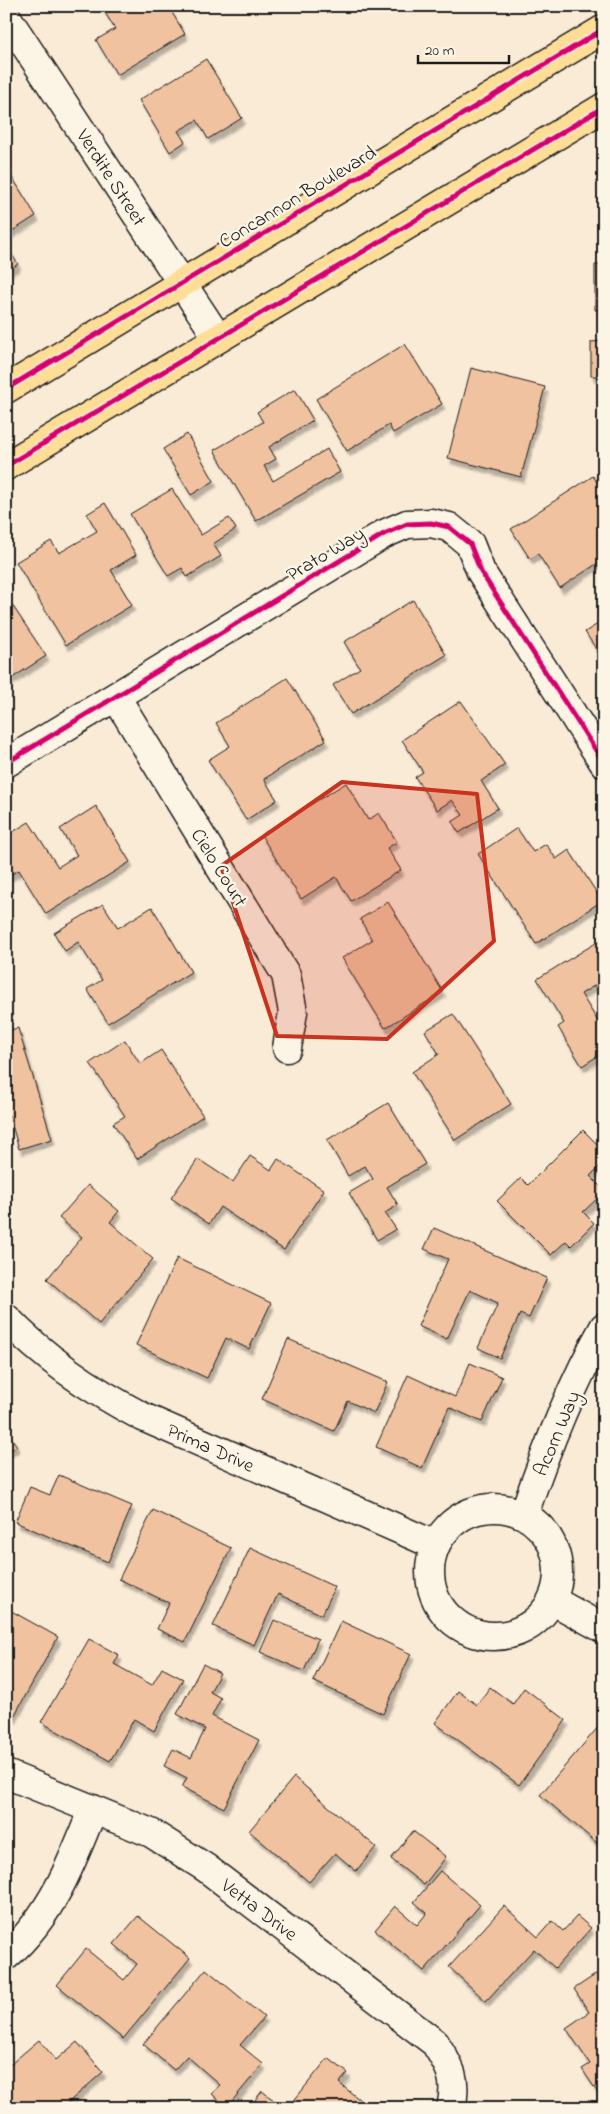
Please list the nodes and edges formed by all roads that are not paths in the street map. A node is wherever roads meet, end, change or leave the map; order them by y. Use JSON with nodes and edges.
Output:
{"nodes":[{"id":1,"x":6,"y":16,"type":"edge"},
{"id":2,"x":604,"y":29,"type":"edge"},
{"id":3,"x":604,"y":107,"type":"edge"},
{"id":4,"x":181,"y":283,"type":"junction"},
{"id":5,"x":218,"y":338,"type":"junction"},
{"id":6,"x":6,"y":389,"type":"edge"},
{"id":7,"x":6,"y":466,"type":"edge"},
{"id":8,"x":116,"y":697,"type":"junction"},
{"id":9,"x":6,"y":763,"type":"edge"},
{"id":10,"x":604,"y":763,"type":"edge"},
{"id":11,"x":287,"y":1048,"type":"dead end"},
{"id":12,"x":6,"y":1318,"type":"edge"},
{"id":13,"x":604,"y":1327,"type":"edge"},
{"id":14,"x":524,"y":1514,"type":"junction"},
{"id":15,"x":434,"y":1546,"type":"junction"},
{"id":16,"x":552,"y":1600,"type":"junction"},
{"id":17,"x":604,"y":1628,"type":"edge"},
{"id":18,"x":6,"y":1774,"type":"edge"},
{"id":19,"x":94,"y":1809,"type":"junction"},
{"id":20,"x":6,"y":1956,"type":"edge"},
{"id":21,"x":451,"y":2108,"type":"edge"}],
"edges":[{"from":1,"to":4,"type":"street","name":"Verdite Street"},
{"from":2,"to":4,"type":"main road","name":"Concannon Boulevard"},
{"from":3,"to":5,"type":"main road"},
{"from":4,"to":5,"type":"street","name":"Verdite Street"},
{"from":4,"to":6,"type":"main road","name":"Concannon Boulevard"},
{"from":5,"to":7,"type":"main road"},
{"from":8,"to":9,"type":"street","name":"Prato Way"},
{"from":8,"to":10,"type":"street","name":"Prato Way"},
{"from":8,"to":11,"type":"street","name":"Cielo Court"},
{"from":12,"to":15,"type":"street","name":"Prima Drive"},
{"from":13,"to":14,"type":"street","name":"Acorn Way"},
{"from":14,"to":15,"type":"street"},
{"from":14,"to":16,"type":"street"},
{"from":15,"to":16,"type":"street"},
{"from":16,"to":17,"type":"street"},
{"from":18,"to":19,"type":"street","name":"Vetta Drive"},
{"from":19,"to":20,"type":"street"},
{"from":19,"to":21,"type":"street","name":"Vetta Drive"}]}
